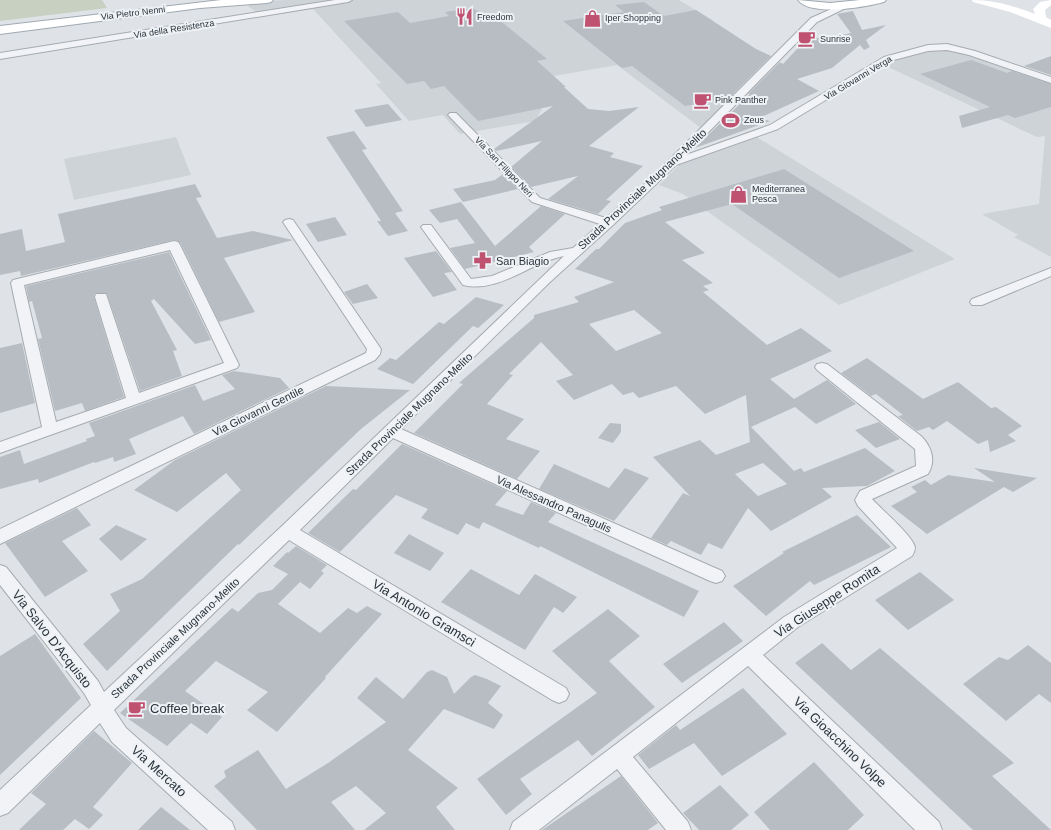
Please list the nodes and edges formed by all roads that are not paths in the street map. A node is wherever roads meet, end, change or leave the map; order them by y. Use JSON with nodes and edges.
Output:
{"nodes":[{"id":1,"x":206,"y":0,"type":"edge"},
{"id":2,"x":267,"y":0,"type":"edge"},
{"id":3,"x":348,"y":0,"type":"edge"},
{"id":4,"x":792,"y":0,"type":"edge"},
{"id":5,"x":880,"y":0,"type":"edge"},
{"id":6,"x":977,"y":0,"type":"edge"},
{"id":7,"x":806,"y":1,"type":"edge"},
{"id":8,"x":1051,"y":1,"type":"edge"},
{"id":9,"x":848,"y":5,"type":"junction"},
{"id":10,"x":814,"y":20,"type":"junction"},
{"id":11,"x":0,"y":24,"type":"edge"},
{"id":12,"x":1050,"y":24,"type":"edge"},
{"id":13,"x":0,"y":30,"type":"edge"},
{"id":14,"x":0,"y":56,"type":"edge"},
{"id":15,"x":1051,"y":80,"type":"edge"},
{"id":16,"x":452,"y":115,"type":"dead end"},
{"id":17,"x":672,"y":163,"type":"junction"},
{"id":18,"x":289,"y":222,"type":"dead end"},
{"id":19,"x":609,"y":223,"type":"junction"},
{"id":20,"x":427,"y":227,"type":"dead end"},
{"id":21,"x":576,"y":252,"type":"junction"},
{"id":22,"x":1051,"y":272,"type":"edge"},
{"id":23,"x":101,"y":297,"type":"dead end"},
{"id":24,"x":977,"y":302,"type":"dead end"},
{"id":25,"x":822,"y":367,"type":"dead end"},
{"id":26,"x":134,"y":400,"type":"junction"},
{"id":27,"x":50,"y":430,"type":"junction"},
{"id":28,"x":391,"y":431,"type":"junction"},
{"id":29,"x":0,"y":448,"type":"edge"},
{"id":30,"x":288,"y":531,"type":"junction"},
{"id":31,"x":0,"y":536,"type":"edge"},
{"id":32,"x":0,"y":572,"type":"edge"},
{"id":33,"x":716,"y":576,"type":"dead end"},
{"id":34,"x":749,"y":654,"type":"junction"},
{"id":35,"x":560,"y":694,"type":"dead end"},
{"id":36,"x":102,"y":707,"type":"junction"},
{"id":37,"x":618,"y":755,"type":"junction"},
{"id":38,"x":0,"y":805,"type":"edge"},
{"id":39,"x":224,"y":830,"type":"edge"},
{"id":40,"x":521,"y":830,"type":"edge"},
{"id":41,"x":680,"y":830,"type":"edge"},
{"id":42,"x":931,"y":830,"type":"edge"}],
"edges":[{"from":1,"to":11,"type":"main road","name":"Via Pietro Nenni"},
{"from":2,"to":13,"type":"main road","name":"Via Pietro Nenni"},
{"from":3,"to":14,"type":"street","name":"Via della Resistenza"},
{"from":4,"to":7,"type":"main road"},
{"from":5,"to":9,"type":"main road"},
{"from":6,"to":12,"type":"street"},
{"from":7,"to":9,"type":"main road"},
{"from":7,"to":10,"type":"street"},
{"from":8,"to":12,"type":"street"},
{"from":9,"to":10,"type":"street","name":"Strada Provinciale Mugnano-Melito"},
{"from":10,"to":17,"type":"street","name":"Strada Provinciale Mugnano-Melito"},
{"from":15,"to":17,"type":"street","name":"Via Giovanni Verga"},
{"from":16,"to":19,"type":"street","name":"Via San Filippo Neri"},
{"from":17,"to":19,"type":"street","name":"Strada Provinciale Mugnano-Melito"},
{"from":18,"to":31,"type":"street","name":"Via Giovanni Gentile"},
{"from":19,"to":21,"type":"street","name":"Strada Provinciale Mugnano-Melito"},
{"from":20,"to":21,"type":"street"},
{"from":21,"to":28,"type":"street","name":"Strada Provinciale Mugnano-Melito"},
{"from":22,"to":24,"type":"street"},
{"from":23,"to":26,"type":"street"},
{"from":25,"to":34,"type":"street","name":"Via Giuseppe Romita"},
{"from":26,"to":27,"type":"street"},
{"from":26,"to":27,"type":"street"},
{"from":27,"to":29,"type":"street"},
{"from":28,"to":30,"type":"street","name":"Strada Provinciale Mugnano-Melito"},
{"from":28,"to":33,"type":"street","name":"Via Alessandro Panagulis"},
{"from":30,"to":35,"type":"street","name":"Via Antonio Gramsci"},
{"from":30,"to":36,"type":"street","name":"Strada Provinciale Mugnano-Melito"},
{"from":32,"to":36,"type":"street","name":"Via Salvo D'Acquisto"},
{"from":34,"to":37,"type":"street","name":"Via Giuseppe Romita"},
{"from":34,"to":42,"type":"street","name":"Via Gioacchino Volpe"},
{"from":36,"to":38,"type":"street","name":"Strada Provinciale Mugnano-Melito"},
{"from":36,"to":39,"type":"street","name":"Via Mercato"},
{"from":37,"to":40,"type":"street","name":"Via Giuseppe Romita"},
{"from":37,"to":41,"type":"street"}]}
